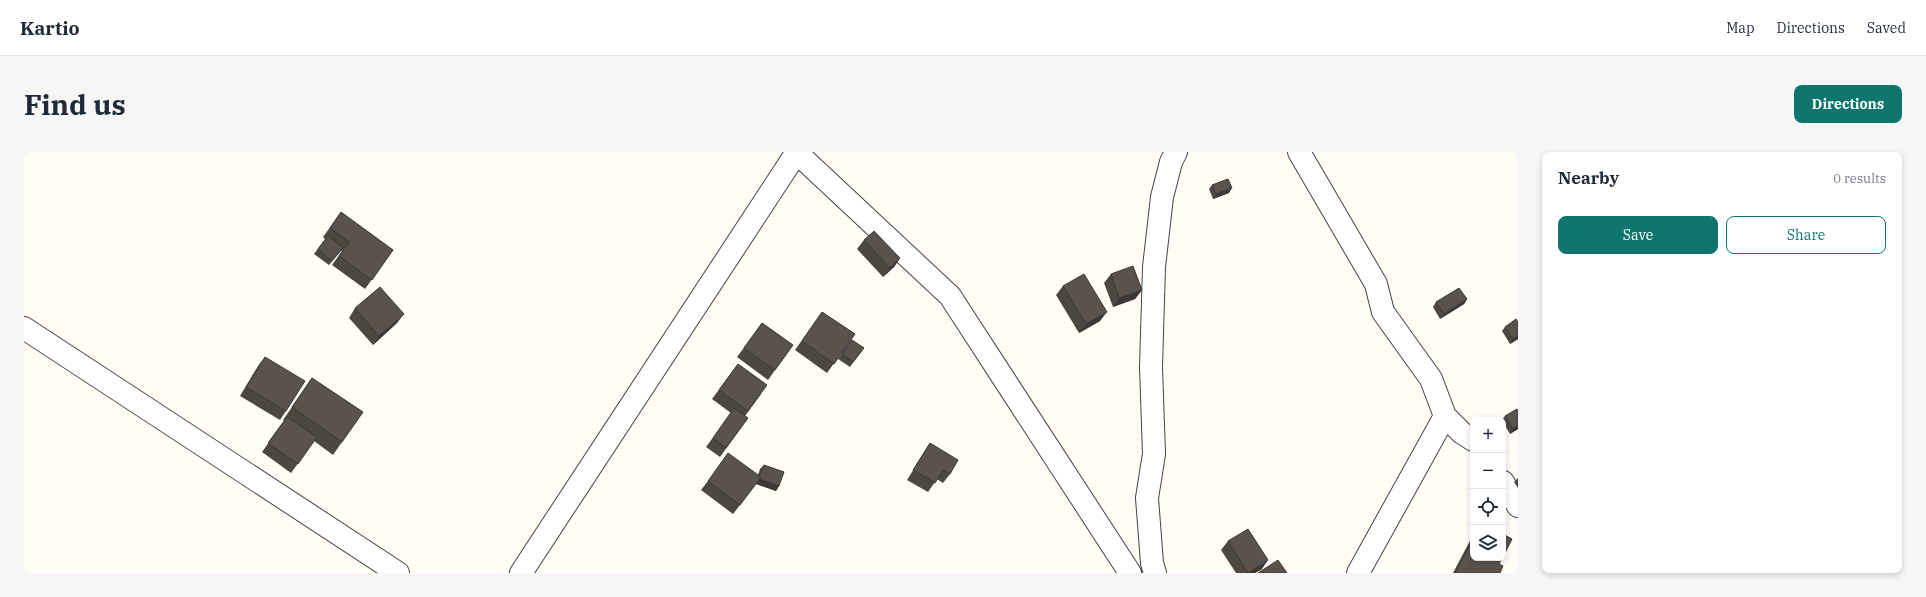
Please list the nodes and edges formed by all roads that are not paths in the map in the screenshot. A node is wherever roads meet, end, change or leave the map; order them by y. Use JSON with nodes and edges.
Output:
{"nodes":[{"id":1,"x":797,"y":152,"type":"edge"},
{"id":2,"x":1176,"y":152,"type":"edge"},
{"id":3,"x":1299,"y":152,"type":"edge"},
{"id":4,"x":24,"y":328,"type":"edge"},
{"id":5,"x":1445,"y":416,"type":"junction"},
{"id":6,"x":1470,"y":438,"type":"edge"},
{"id":7,"x":1506,"y":487,"type":"edge"},
{"id":8,"x":1518,"y":506,"type":"edge"},
{"id":9,"x":398,"y":573,"type":"edge"},
{"id":10,"x":521,"y":573,"type":"edge"},
{"id":11,"x":1130,"y":573,"type":"edge"},
{"id":12,"x":1155,"y":573,"type":"edge"},
{"id":13,"x":1358,"y":573,"type":"edge"}],
"edges":[{"from":1,"to":10,"type":"street"},
{"from":1,"to":11,"type":"street"},
{"from":2,"to":12,"type":"street"},
{"from":3,"to":5,"type":"street"},
{"from":4,"to":9,"type":"street"},
{"from":5,"to":6,"type":"street"},
{"from":5,"to":13,"type":"street"},
{"from":7,"to":8,"type":"street"}]}
